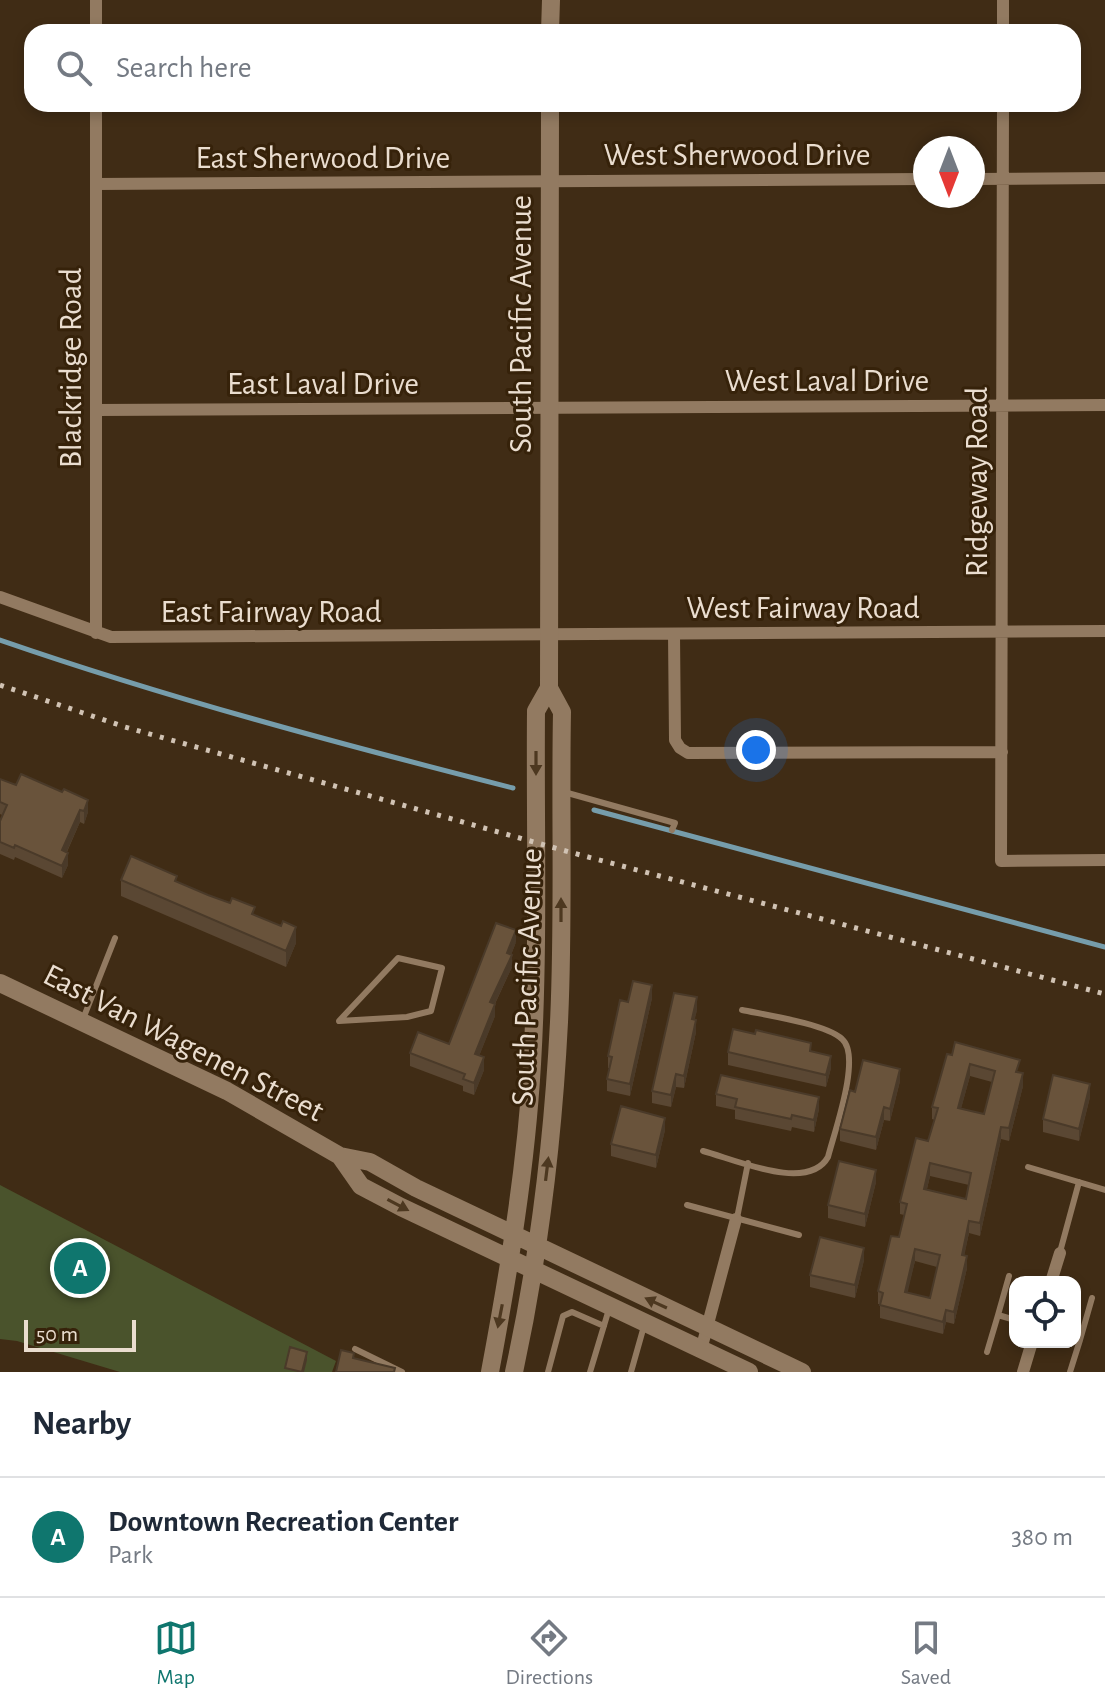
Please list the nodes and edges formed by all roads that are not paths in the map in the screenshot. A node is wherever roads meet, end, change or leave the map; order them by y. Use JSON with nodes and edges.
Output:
{"nodes":[{"id":1,"x":96,"y":0,"type":"edge"},
{"id":2,"x":551,"y":0,"type":"edge"},
{"id":3,"x":1003,"y":0,"type":"edge"},
{"id":4,"x":96,"y":24,"type":"edge"},
{"id":5,"x":550,"y":24,"type":"edge"},
{"id":6,"x":1003,"y":24,"type":"edge"},
{"id":7,"x":96,"y":112,"type":"edge"},
{"id":8,"x":550,"y":112,"type":"edge"},
{"id":9,"x":1003,"y":112,"type":"edge"},
{"id":10,"x":1105,"y":178,"type":"edge"},
{"id":11,"x":913,"y":179,"type":"edge"},
{"id":12,"x":985,"y":179,"type":"edge"},
{"id":13,"x":1003,"y":179,"type":"junction"},
{"id":14,"x":550,"y":182,"type":"junction"},
{"id":15,"x":96,"y":184,"type":"junction"},
{"id":16,"x":1105,"y":405,"type":"edge"},
{"id":17,"x":1002,"y":406,"type":"junction"},
{"id":18,"x":550,"y":408,"type":"junction"},
{"id":19,"x":96,"y":410,"type":"junction"},
{"id":20,"x":0,"y":597,"type":"edge"},
{"id":21,"x":1105,"y":631,"type":"edge"},
{"id":22,"x":1002,"y":632,"type":"junction"},
{"id":23,"x":96,"y":633,"type":"junction"},
{"id":24,"x":674,"y":634,"type":"junction"},
{"id":25,"x":549,"y":635,"type":"junction"},
{"id":26,"x":549,"y":688,"type":"junction"},
{"id":27,"x":1002,"y":752,"type":"junction"},
{"id":28,"x":561,"y":791,"type":"junction"},
{"id":29,"x":672,"y":830,"type":"dead end"},
{"id":30,"x":1105,"y":860,"type":"edge"},
{"id":31,"x":115,"y":938,"type":"dead end"},
{"id":32,"x":398,"y":958,"type":"joint"},
{"id":33,"x":0,"y":983,"type":"edge"},
{"id":34,"x":742,"y":1010,"type":"dead end"},
{"id":35,"x":82,"y":1022,"type":"junction"},
{"id":36,"x":703,"y":1151,"type":"dead end"},
{"id":37,"x":340,"y":1156,"type":"junction"},
{"id":38,"x":748,"y":1163,"type":"junction"},
{"id":39,"x":1028,"y":1167,"type":"dead end"},
{"id":40,"x":1079,"y":1182,"type":"junction"},
{"id":41,"x":1105,"y":1190,"type":"edge"},
{"id":42,"x":687,"y":1205,"type":"dead end"},
{"id":43,"x":736,"y":1219,"type":"junction"},
{"id":44,"x":799,"y":1235,"type":"dead end"},
{"id":45,"x":527,"y":1241,"type":"junction"},
{"id":46,"x":1060,"y":1253,"type":"joint"},
{"id":47,"x":523,"y":1265,"type":"junction"},
{"id":48,"x":1009,"y":1276,"type":"dead end"},
{"id":49,"x":1053,"y":1276,"type":"edge"},
{"id":50,"x":1092,"y":1298,"type":"dead end"},
{"id":51,"x":610,"y":1306,"type":"junction"},
{"id":52,"x":998,"y":1315,"type":"junction"},
{"id":53,"x":1009,"y":1318,"type":"edge"},
{"id":54,"x":645,"y":1323,"type":"junction"},
{"id":55,"x":604,"y":1326,"type":"junction"},
{"id":56,"x":707,"y":1327,"type":"junction"},
{"id":57,"x":1081,"y":1330,"type":"edge"},
{"id":58,"x":1030,"y":1348,"type":"edge"},
{"id":59,"x":1076,"y":1348,"type":"edge"},
{"id":60,"x":355,"y":1349,"type":"dead end"},
{"id":61,"x":701,"y":1350,"type":"junction"},
{"id":62,"x":987,"y":1352,"type":"dead end"},
{"id":63,"x":402,"y":1372,"type":"edge"},
{"id":64,"x":490,"y":1372,"type":"edge"},
{"id":65,"x":514,"y":1372,"type":"edge"},
{"id":66,"x":548,"y":1372,"type":"edge"},
{"id":67,"x":590,"y":1372,"type":"edge"},
{"id":68,"x":631,"y":1372,"type":"edge"},
{"id":69,"x":749,"y":1372,"type":"edge"},
{"id":70,"x":802,"y":1372,"type":"edge"},
{"id":71,"x":1023,"y":1372,"type":"edge"},
{"id":72,"x":1070,"y":1372,"type":"edge"}],
"edges":[{"from":1,"to":4,"type":"street"},
{"from":2,"to":5,"type":"street"},
{"from":3,"to":6,"type":"street"},
{"from":7,"to":15,"type":"street","name":"Blackridge Road"},
{"from":8,"to":14,"type":"street","name":"South Pacific Avenue"},
{"from":9,"to":13,"type":"street","name":"Ridgeway Road"},
{"from":10,"to":13,"type":"street"},
{"from":11,"to":14,"type":"street","name":"West Sherwood Drive"},
{"from":12,"to":13,"type":"street"},
{"from":13,"to":17,"type":"street","name":"Ridgeway Road"},
{"from":14,"to":15,"type":"street","name":"East Sherwood Drive"},
{"from":14,"to":18,"type":"street","name":"South Pacific Avenue"},
{"from":15,"to":19,"type":"street","name":"Blackridge Road"},
{"from":16,"to":17,"type":"street","name":"West Laval Drive"},
{"from":17,"to":18,"type":"street","name":"West Laval Drive"},
{"from":17,"to":22,"type":"street","name":"Ridgeway Road"},
{"from":18,"to":19,"type":"street","name":"East Laval Drive"},
{"from":18,"to":25,"type":"street","name":"South Pacific Avenue"},
{"from":19,"to":23,"type":"street","name":"Blackridge Road"},
{"from":20,"to":23,"type":"street","name":"East Fairway Road"},
{"from":21,"to":22,"type":"street","name":"West Fairway Road"},
{"from":22,"to":24,"type":"street","name":"West Fairway Road"},
{"from":22,"to":27,"type":"street","name":"Ridgeway Road"},
{"from":23,"to":25,"type":"street","name":"East Fairway Road"},
{"from":24,"to":25,"type":"street","name":"West Fairway Road"},
{"from":24,"to":27,"type":"street"},
{"from":25,"to":26,"type":"street","name":"South Pacific Avenue"},
{"from":26,"to":28,"type":"street","name":"South Pacific Avenue"},
{"from":26,"to":45,"type":"street","name":"South Pacific Avenue","one_way":true},
{"from":27,"to":30,"type":"street","name":"Ridgeway Road"},
{"from":28,"to":29,"type":"lane"},
{"from":45,"to":28,"type":"street","name":"South Pacific Avenue","one_way":true},
{"from":31,"to":35,"type":"lane"},
{"from":32,"to":32,"type":"lane"},
{"from":33,"to":35,"type":"street","name":"East Van Wagenen Street"},
{"from":34,"to":38,"type":"lane"},
{"from":35,"to":37,"type":"street","name":"East Van Wagenen Street"},
{"from":36,"to":38,"type":"lane"},
{"from":37,"to":45,"type":"street","name":"East Van Wagenen Street"},
{"from":37,"to":47,"type":"street","name":"East Van Wagenen Street","one_way":true},
{"from":38,"to":43,"type":"lane"},
{"from":39,"to":40,"type":"lane"},
{"from":40,"to":41,"type":"lane"},
{"from":40,"to":46,"type":"lane"},
{"from":42,"to":43,"type":"lane"},
{"from":43,"to":44,"type":"lane"},
{"from":43,"to":56,"type":"street"},
{"from":45,"to":47,"type":"street","name":"South Pacific Avenue"},
{"from":45,"to":47,"type":"street","name":"South Pacific Avenue"},
{"from":56,"to":45,"type":"street","name":"East Van Wagenen Street","one_way":true},
{"from":46,"to":49,"type":"street"},
{"from":47,"to":51,"type":"street","name":"East Van Wagenen Street"},
{"from":47,"to":64,"type":"street","one_way":true},
{"from":47,"to":65,"type":"street"},
{"from":48,"to":52,"type":"lane"},
{"from":50,"to":57,"type":"lane"},
{"from":51,"to":54,"type":"street","name":"East Van Wagenen Street"},
{"from":51,"to":55,"type":"lane"},
{"from":52,"to":53,"type":"lane"},
{"from":52,"to":62,"type":"lane"},
{"from":54,"to":61,"type":"street","name":"East Van Wagenen Street"},
{"from":54,"to":68,"type":"lane"},
{"from":55,"to":66,"type":"lane"},
{"from":55,"to":67,"type":"lane"},
{"from":56,"to":61,"type":"street"},
{"from":56,"to":70,"type":"street","name":"East Van Wagenen Street"},
{"from":58,"to":71,"type":"street"},
{"from":59,"to":72,"type":"lane"},
{"from":60,"to":63,"type":"lane"},
{"from":61,"to":69,"type":"street","name":"East Van Wagenen Street"}]}
